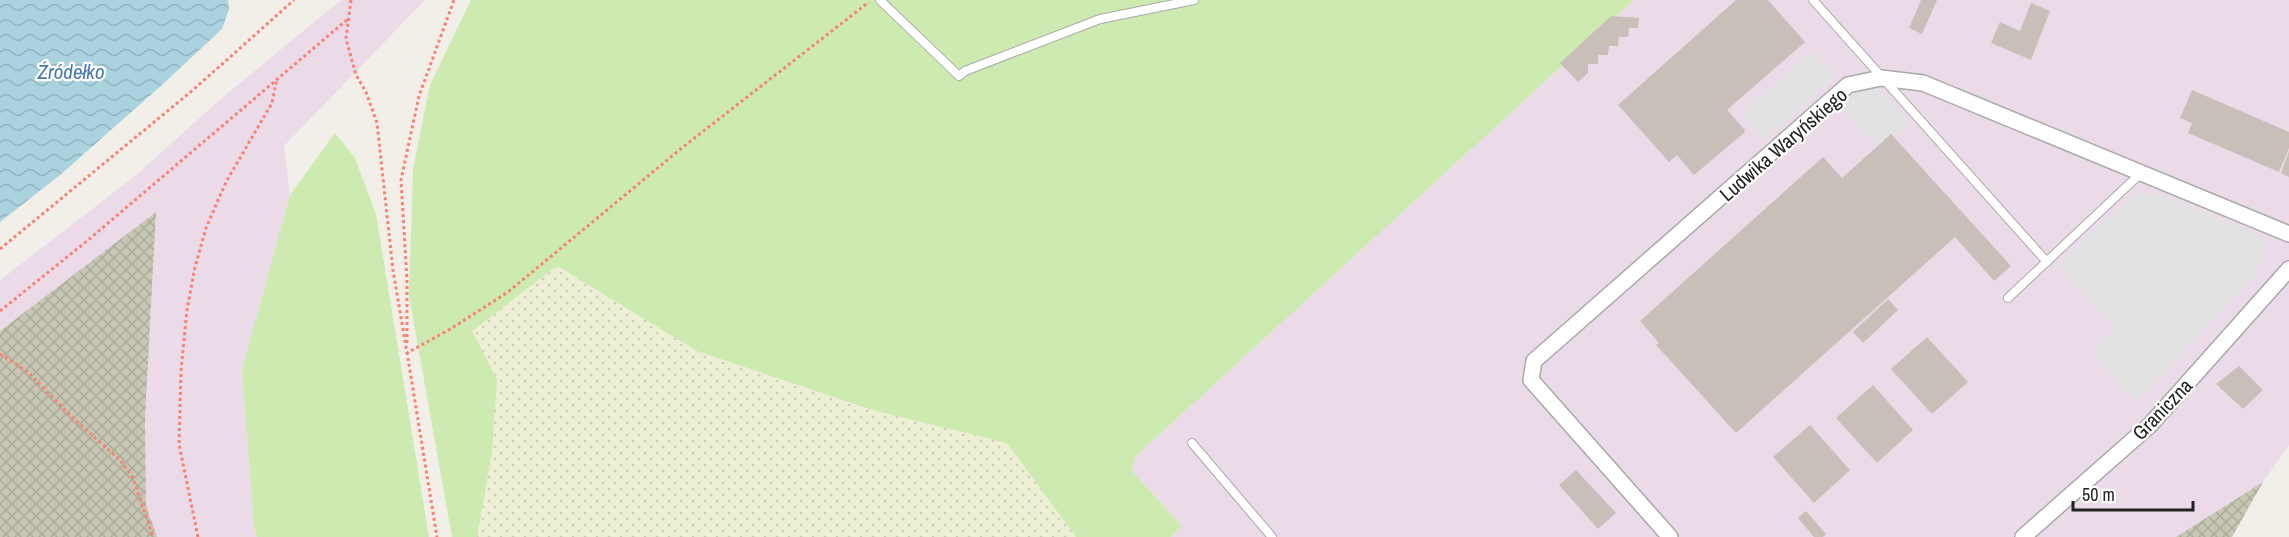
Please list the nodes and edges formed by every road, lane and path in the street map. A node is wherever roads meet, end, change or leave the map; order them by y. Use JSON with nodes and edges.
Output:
{"nodes":[{"id":1,"x":294,"y":0,"type":"edge"},
{"id":2,"x":351,"y":0,"type":"edge"},
{"id":3,"x":454,"y":0,"type":"edge"},
{"id":4,"x":872,"y":0,"type":"edge"},
{"id":5,"x":880,"y":0,"type":"edge"},
{"id":6,"x":1194,"y":0,"type":"edge"},
{"id":7,"x":1814,"y":0,"type":"edge"},
{"id":8,"x":348,"y":18,"type":"junction"},
{"id":9,"x":277,"y":78,"type":"junction"},
{"id":10,"x":1881,"y":78,"type":"junction"},
{"id":11,"x":2141,"y":173,"type":"junction"},
{"id":12,"x":2289,"y":234,"type":"edge"},
{"id":13,"x":0,"y":249,"type":"edge"},
{"id":14,"x":2047,"y":262,"type":"junction"},
{"id":15,"x":2289,"y":269,"type":"edge"},
{"id":16,"x":2008,"y":298,"type":"dead end"},
{"id":17,"x":0,"y":311,"type":"edge"},
{"id":18,"x":407,"y":353,"type":"junction"},
{"id":19,"x":0,"y":354,"type":"edge"},
{"id":20,"x":1192,"y":443,"type":"dead end"},
{"id":21,"x":153,"y":537,"type":"edge"},
{"id":22,"x":198,"y":537,"type":"edge"},
{"id":23,"x":437,"y":537,"type":"edge"},
{"id":24,"x":1272,"y":537,"type":"edge"},
{"id":25,"x":1670,"y":537,"type":"edge"},
{"id":26,"x":2023,"y":537,"type":"edge"}],
"edges":[{"from":1,"to":13,"type":"path"},
{"from":2,"to":8,"type":"path"},
{"from":3,"to":18,"type":"path"},
{"from":4,"to":18,"type":"path"},
{"from":5,"to":6,"type":"lane"},
{"from":7,"to":10,"type":"lane"},
{"from":8,"to":9,"type":"path"},
{"from":8,"to":18,"type":"path"},
{"from":9,"to":17,"type":"path"},
{"from":9,"to":22,"type":"path"},
{"from":10,"to":11,"type":"street","name":"Ludwika Waryńskiego"},
{"from":10,"to":14,"type":"lane"},
{"from":10,"to":25,"type":"street","name":"Ludwika Waryńskiego"},
{"from":11,"to":12,"type":"street","name":"Ludwika Waryńskiego"},
{"from":11,"to":14,"type":"lane"},
{"from":14,"to":16,"type":"lane"},
{"from":15,"to":26,"type":"street","name":"Graniczna"},
{"from":18,"to":23,"type":"path"},
{"from":19,"to":21,"type":"path"},
{"from":20,"to":24,"type":"lane"}]}
